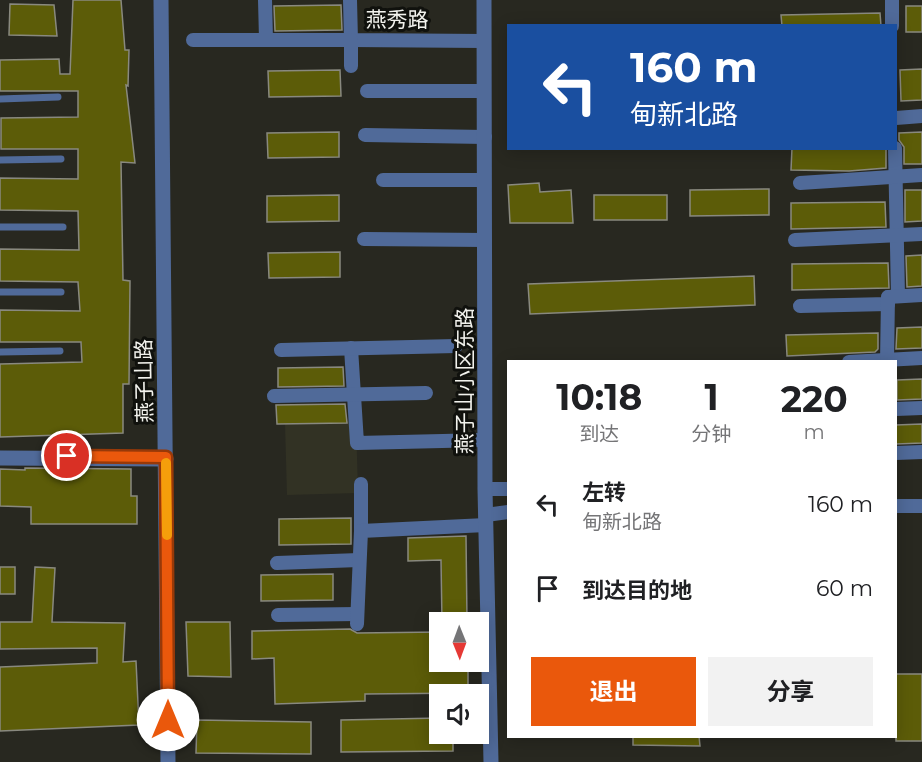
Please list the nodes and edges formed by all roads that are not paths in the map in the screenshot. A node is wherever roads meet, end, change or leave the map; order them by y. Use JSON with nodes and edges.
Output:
{"nodes":[{"id":1,"x":156,"y":0,"type":"edge"},
{"id":2,"x":161,"y":0,"type":"edge"},
{"id":3,"x":265,"y":0,"type":"edge"},
{"id":4,"x":350,"y":0,"type":"edge"},
{"id":5,"x":484,"y":0,"type":"edge"},
{"id":6,"x":891,"y":0,"type":"edge"},
{"id":7,"x":892,"y":24,"type":"edge"},
{"id":8,"x":266,"y":39,"type":"junction"},
{"id":9,"x":193,"y":40,"type":"dead end"},
{"id":10,"x":351,"y":40,"type":"junction"},
{"id":11,"x":484,"y":41,"type":"junction"},
{"id":12,"x":351,"y":66,"type":"dead end"},
{"id":13,"x":367,"y":91,"type":"dead end"},
{"id":14,"x":484,"y":91,"type":"junction"},
{"id":15,"x":58,"y":97,"type":"dead end"},
{"id":16,"x":0,"y":99,"type":"edge"},
{"id":17,"x":922,"y":116,"type":"edge"},
{"id":18,"x":897,"y":117,"type":"edge"},
{"id":19,"x":365,"y":135,"type":"dead end"},
{"id":20,"x":485,"y":137,"type":"junction"},
{"id":21,"x":895,"y":150,"type":"edge"},
{"id":22,"x":61,"y":159,"type":"dead end"},
{"id":23,"x":0,"y":160,"type":"edge"},
{"id":24,"x":922,"y":175,"type":"edge"},
{"id":25,"x":895,"y":177,"type":"junction"},
{"id":26,"x":383,"y":180,"type":"dead end"},
{"id":27,"x":484,"y":180,"type":"junction"},
{"id":28,"x":800,"y":183,"type":"dead end"},
{"id":29,"x":0,"y":227,"type":"edge"},
{"id":30,"x":63,"y":227,"type":"dead end"},
{"id":31,"x":922,"y":234,"type":"edge"},
{"id":32,"x":896,"y":235,"type":"junction"},
{"id":33,"x":364,"y":239,"type":"dead end"},
{"id":34,"x":485,"y":240,"type":"junction"},
{"id":35,"x":795,"y":240,"type":"dead end"},
{"id":36,"x":0,"y":292,"type":"edge"},
{"id":37,"x":61,"y":292,"type":"dead end"},
{"id":38,"x":922,"y":295,"type":"edge"},
{"id":39,"x":893,"y":300,"type":"junction"},
{"id":40,"x":800,"y":306,"type":"dead end"},
{"id":41,"x":456,"y":346,"type":"dead end"},
{"id":42,"x":351,"y":348,"type":"junction"},
{"id":43,"x":281,"y":350,"type":"dead end"},
{"id":44,"x":60,"y":351,"type":"dead end"},
{"id":45,"x":0,"y":352,"type":"edge"},
{"id":46,"x":922,"y":358,"type":"edge"},
{"id":47,"x":887,"y":360,"type":"edge"},
{"id":48,"x":426,"y":393,"type":"dead end"},
{"id":49,"x":274,"y":396,"type":"dead end"},
{"id":50,"x":354,"y":396,"type":"junction"},
{"id":51,"x":922,"y":408,"type":"edge"},
{"id":52,"x":897,"y":409,"type":"edge"},
{"id":53,"x":485,"y":440,"type":"junction"},
{"id":54,"x":922,"y":452,"type":"edge"},
{"id":55,"x":897,"y":453,"type":"edge"},
{"id":56,"x":0,"y":457,"type":"edge"},
{"id":57,"x":164,"y":458,"type":"junction"},
{"id":58,"x":360,"y":484,"type":"dead end"},
{"id":59,"x":485,"y":489,"type":"junction"},
{"id":60,"x":507,"y":489,"type":"edge"},
{"id":61,"x":897,"y":506,"type":"edge"},
{"id":62,"x":922,"y":506,"type":"edge"},
{"id":63,"x":507,"y":512,"type":"edge"},
{"id":64,"x":486,"y":520,"type":"junction"},
{"id":65,"x":361,"y":531,"type":"junction"},
{"id":66,"x":359,"y":560,"type":"junction"},
{"id":67,"x":277,"y":563,"type":"dead end"},
{"id":68,"x":278,"y":615,"type":"dead end"},
{"id":69,"x":162,"y":762,"type":"edge"},
{"id":70,"x":168,"y":762,"type":"edge"},
{"id":71,"x":491,"y":762,"type":"edge"}],
"edges":[{"from":1,"to":57,"type":"street","name":"燕子山路"},
{"from":2,"to":57,"type":"street","name":"燕子山路"},
{"from":3,"to":8,"type":"street"},
{"from":4,"to":10,"type":"street","name":"燕秀路"},
{"from":5,"to":11,"type":"street","name":"燕子山小区东路"},
{"from":6,"to":7,"type":"street"},
{"from":8,"to":9,"type":"street"},
{"from":8,"to":10,"type":"street"},
{"from":10,"to":11,"type":"street","name":"燕秀路"},
{"from":10,"to":12,"type":"street"},
{"from":11,"to":14,"type":"street","name":"燕子山小区东路"},
{"from":13,"to":14,"type":"street"},
{"from":14,"to":20,"type":"street","name":"燕子山小区东路"},
{"from":15,"to":16,"type":"lane"},
{"from":17,"to":18,"type":"street"},
{"from":19,"to":20,"type":"street"},
{"from":20,"to":27,"type":"street","name":"燕子山小区东路"},
{"from":21,"to":25,"type":"street"},
{"from":22,"to":23,"type":"lane"},
{"from":24,"to":25,"type":"street"},
{"from":25,"to":28,"type":"street"},
{"from":25,"to":32,"type":"street"},
{"from":26,"to":27,"type":"street"},
{"from":27,"to":34,"type":"street","name":"燕子山小区东路"},
{"from":29,"to":30,"type":"lane"},
{"from":31,"to":32,"type":"street"},
{"from":32,"to":35,"type":"street"},
{"from":32,"to":39,"type":"street"},
{"from":33,"to":34,"type":"street"},
{"from":34,"to":53,"type":"street","name":"燕子山小区东路"},
{"from":36,"to":37,"type":"lane"},
{"from":38,"to":39,"type":"street"},
{"from":39,"to":40,"type":"street"},
{"from":39,"to":47,"type":"street"},
{"from":41,"to":42,"type":"street"},
{"from":42,"to":43,"type":"street"},
{"from":42,"to":50,"type":"street"},
{"from":44,"to":45,"type":"lane"},
{"from":46,"to":47,"type":"street"},
{"from":48,"to":50,"type":"street"},
{"from":49,"to":50,"type":"street"},
{"from":50,"to":53,"type":"street"},
{"from":51,"to":52,"type":"street"},
{"from":53,"to":59,"type":"street","name":"燕子山小区东路"},
{"from":54,"to":55,"type":"street"},
{"from":56,"to":57,"type":"street"},
{"from":57,"to":69,"type":"street","name":"燕子山路"},
{"from":57,"to":70,"type":"street","name":"燕子山路"},
{"from":58,"to":65,"type":"street"},
{"from":59,"to":60,"type":"street"},
{"from":59,"to":64,"type":"street","name":"燕子山小区东路"},
{"from":61,"to":62,"type":"street"},
{"from":63,"to":64,"type":"street"},
{"from":64,"to":65,"type":"street"},
{"from":64,"to":71,"type":"street","name":"燕子山小区东路"},
{"from":65,"to":66,"type":"street"},
{"from":66,"to":67,"type":"street"},
{"from":66,"to":68,"type":"street"}]}
